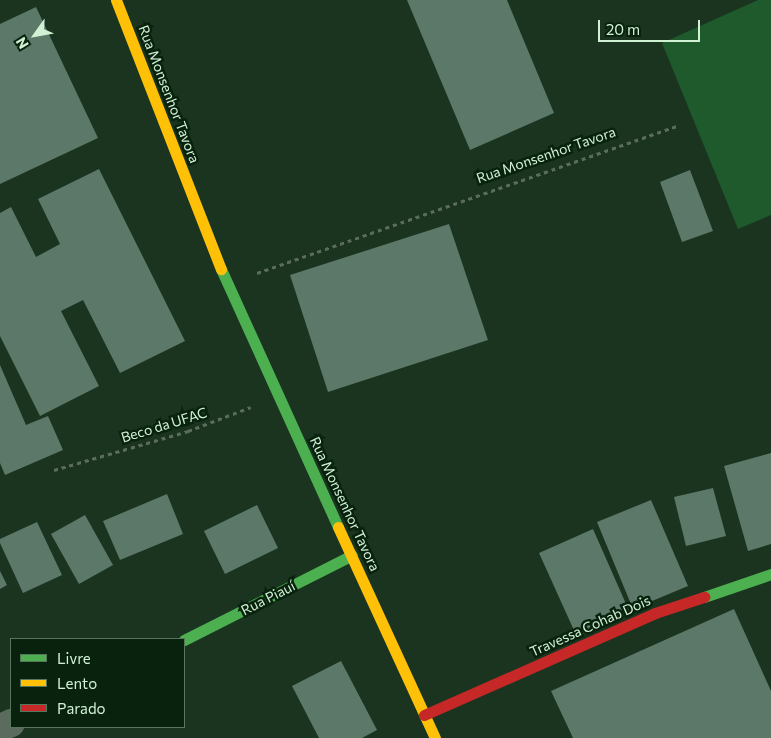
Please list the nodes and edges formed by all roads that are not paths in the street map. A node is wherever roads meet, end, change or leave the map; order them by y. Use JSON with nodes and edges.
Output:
{"nodes":[{"id":1,"x":116,"y":0,"type":"edge"},
{"id":2,"x":352,"y":556,"type":"junction"},
{"id":3,"x":771,"y":574,"type":"edge"},
{"id":4,"x":185,"y":640,"type":"edge"},
{"id":5,"x":424,"y":715,"type":"junction"},
{"id":6,"x":435,"y":738,"type":"edge"}],
"edges":[{"from":1,"to":2,"type":"street","name":"Rua Monsenhor Tavora"},
{"from":2,"to":4,"type":"street","name":"Rua Piauí"},
{"from":2,"to":5,"type":"street","name":"Rua Monsenhor Tavora"},
{"from":3,"to":5,"type":"street","name":"Travessa Cohab Dois"},
{"from":5,"to":6,"type":"street","name":"Rua Monsenhor Tavora"}]}
